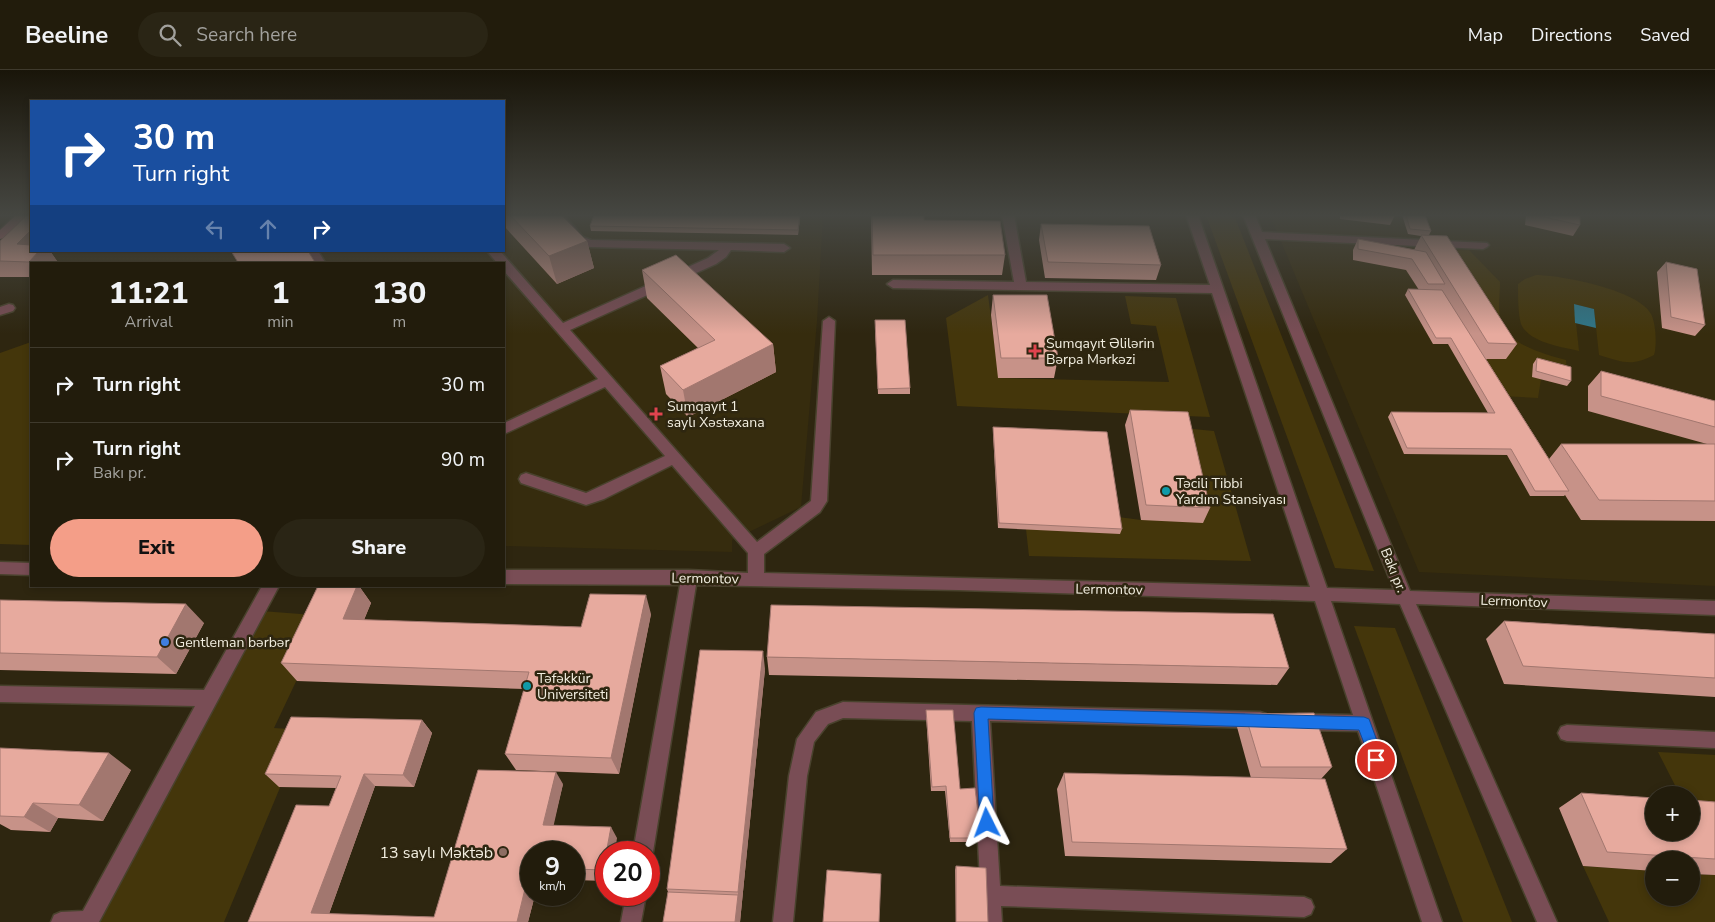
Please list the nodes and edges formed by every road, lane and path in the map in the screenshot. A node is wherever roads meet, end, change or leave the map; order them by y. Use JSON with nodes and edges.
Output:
{"nodes":[{"id":1,"x":721,"y":255,"type":"edge"},
{"id":2,"x":1015,"y":255,"type":"edge"},
{"id":3,"x":1206,"y":255,"type":"edge"},
{"id":4,"x":1265,"y":255,"type":"edge"},
{"id":5,"x":505,"y":265,"type":"edge"},
{"id":6,"x":893,"y":284,"type":"dead end"},
{"id":7,"x":1021,"y":286,"type":"junction"},
{"id":8,"x":1218,"y":289,"type":"junction"},
{"id":9,"x":829,"y":321,"type":"dead end"},
{"id":10,"x":560,"y":329,"type":"junction"},
{"id":11,"x":606,"y":381,"type":"junction"},
{"id":12,"x":505,"y":429,"type":"edge"},
{"id":13,"x":674,"y":458,"type":"junction"},
{"id":14,"x":526,"y":479,"type":"dead end"},
{"id":15,"x":756,"y":551,"type":"junction"},
{"id":16,"x":0,"y":568,"type":"edge"},
{"id":17,"x":30,"y":569,"type":"edge"},
{"id":18,"x":505,"y":576,"type":"edge"},
{"id":19,"x":688,"y":577,"type":"junction"},
{"id":20,"x":756,"y":580,"type":"junction"},
{"id":21,"x":270,"y":587,"type":"edge"},
{"id":22,"x":1320,"y":594,"type":"junction"},
{"id":23,"x":1405,"y":597,"type":"junction"},
{"id":24,"x":1715,"y":608,"type":"edge"},
{"id":25,"x":0,"y":694,"type":"edge"},
{"id":26,"x":209,"y":698,"type":"junction"},
{"id":27,"x":981,"y":713,"type":"junction"},
{"id":28,"x":1364,"y":723,"type":"junction"},
{"id":29,"x":1567,"y":733,"type":"dead end"},
{"id":30,"x":1715,"y":740,"type":"edge"},
{"id":31,"x":645,"y":841,"type":"edge"},
{"id":32,"x":991,"y":896,"type":"junction"},
{"id":33,"x":634,"y":906,"type":"edge"},
{"id":34,"x":1304,"y":907,"type":"dead end"},
{"id":35,"x":61,"y":922,"type":"edge"},
{"id":36,"x":88,"y":922,"type":"edge"},
{"id":37,"x":631,"y":922,"type":"edge"},
{"id":38,"x":783,"y":922,"type":"edge"},
{"id":39,"x":992,"y":922,"type":"edge"},
{"id":40,"x":1432,"y":922,"type":"edge"},
{"id":41,"x":1547,"y":922,"type":"edge"}],
"edges":[{"from":1,"to":10,"type":"street"},
{"from":2,"to":7,"type":"street"},
{"from":3,"to":8,"type":"street"},
{"from":4,"to":23,"type":"street","name":"Bakı pr."},
{"from":5,"to":10,"type":"street"},
{"from":6,"to":7,"type":"street"},
{"from":7,"to":8,"type":"street"},
{"from":8,"to":22,"type":"street"},
{"from":9,"to":15,"type":"street"},
{"from":10,"to":11,"type":"street"},
{"from":11,"to":12,"type":"street"},
{"from":11,"to":13,"type":"street"},
{"from":13,"to":14,"type":"street"},
{"from":13,"to":15,"type":"street"},
{"from":15,"to":20,"type":"street"},
{"from":16,"to":17,"type":"street"},
{"from":18,"to":19,"type":"street","name":"Lermontov"},
{"from":19,"to":20,"type":"street","name":"Lermontov"},
{"from":19,"to":31,"type":"street"},
{"from":20,"to":22,"type":"street","name":"Lermontov"},
{"from":21,"to":26,"type":"street"},
{"from":22,"to":23,"type":"street","name":"Lermontov"},
{"from":22,"to":28,"type":"street"},
{"from":23,"to":24,"type":"street","name":"Lermontov"},
{"from":23,"to":41,"type":"street","name":"Bakı pr."},
{"from":25,"to":26,"type":"street"},
{"from":26,"to":36,"type":"street"},
{"from":27,"to":28,"type":"street"},
{"from":27,"to":32,"type":"street"},
{"from":27,"to":38,"type":"street"},
{"from":28,"to":40,"type":"street"},
{"from":29,"to":30,"type":"street"},
{"from":32,"to":34,"type":"street"},
{"from":32,"to":39,"type":"street"},
{"from":33,"to":37,"type":"street"},
{"from":35,"to":36,"type":"street"}]}
